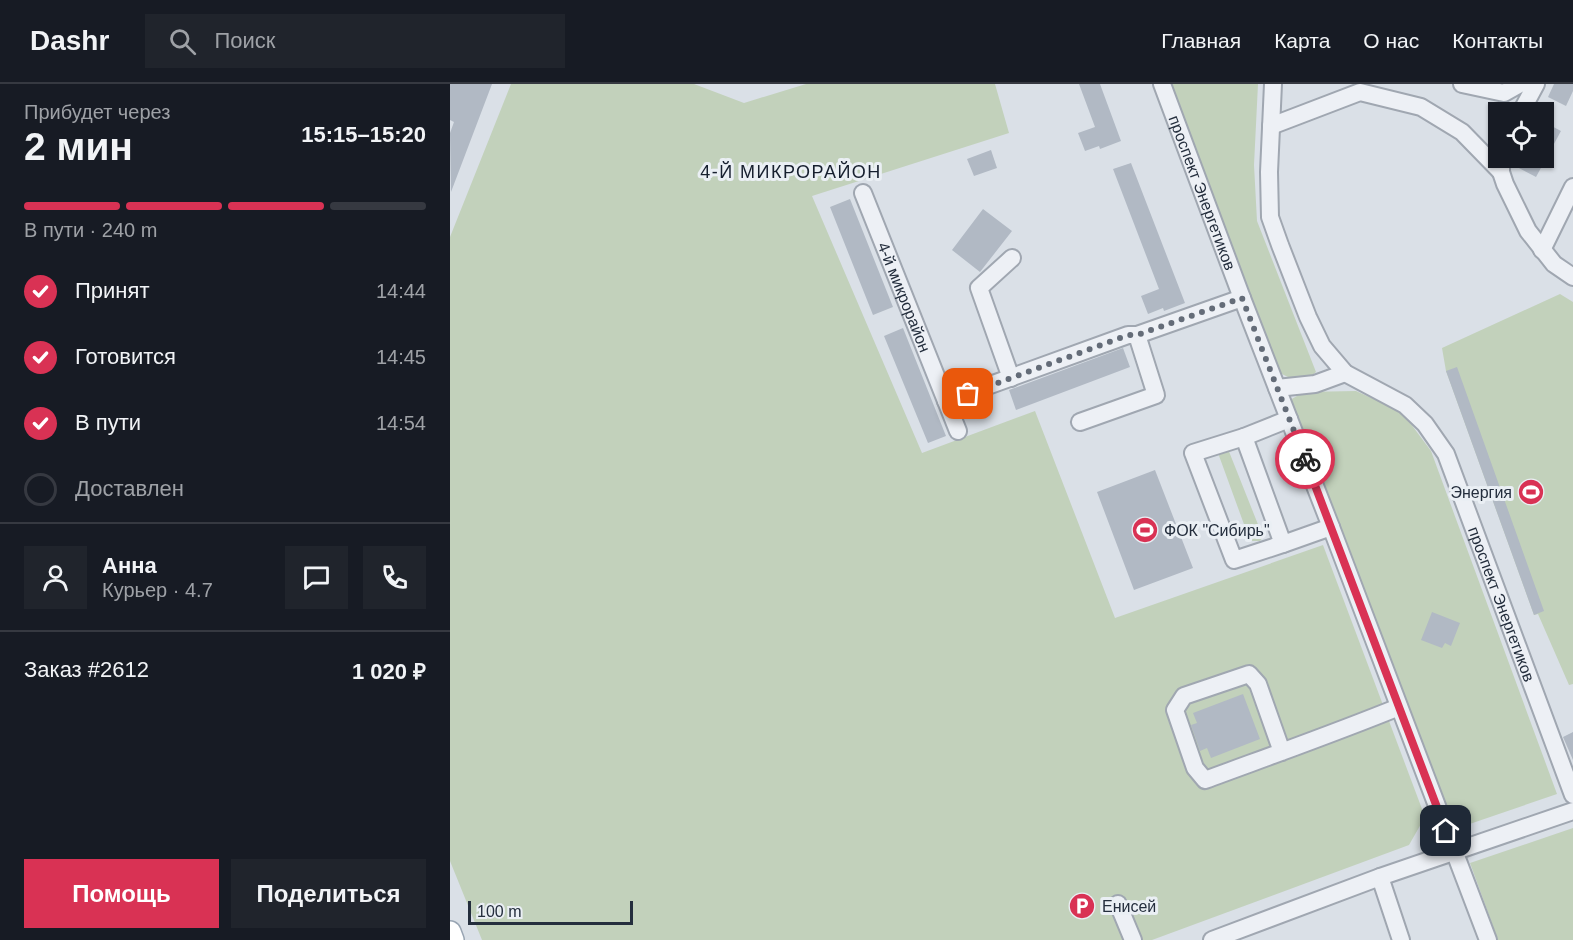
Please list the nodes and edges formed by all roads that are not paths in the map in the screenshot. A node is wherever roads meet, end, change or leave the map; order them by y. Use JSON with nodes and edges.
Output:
{"nodes":[{"id":1,"x":1162,"y":84,"type":"edge"},
{"id":2,"x":1273,"y":84,"type":"edge"},
{"id":3,"x":1462,"y":84,"type":"edge"},
{"id":4,"x":1520,"y":84,"type":"edge"},
{"id":5,"x":1536,"y":84,"type":"edge"},
{"id":6,"x":1504,"y":93,"type":"junction"},
{"id":7,"x":1518,"y":102,"type":"edge"},
{"id":8,"x":1527,"y":102,"type":"edge"},
{"id":9,"x":1271,"y":126,"type":"junction"},
{"id":10,"x":1488,"y":154,"type":"edge"},
{"id":11,"x":1502,"y":168,"type":"edge"},
{"id":12,"x":1573,"y":188,"type":"edge"},
{"id":13,"x":863,"y":193,"type":"dead end"},
{"id":14,"x":1542,"y":250,"type":"junction"},
{"id":15,"x":1012,"y":258,"type":"dead end"},
{"id":16,"x":1573,"y":277,"type":"edge"},
{"id":17,"x":1242,"y":298,"type":"junction"},
{"id":18,"x":1137,"y":335,"type":"junction"},
{"id":19,"x":1345,"y":373,"type":"junction"},
{"id":20,"x":1011,"y":378,"type":"junction"},
{"id":21,"x":1277,"y":388,"type":"junction"},
{"id":22,"x":946,"y":401,"type":"junction"},
{"id":23,"x":1289,"y":419,"type":"junction"},
{"id":24,"x":1080,"y":423,"type":"dead end"},
{"id":25,"x":958,"y":431,"type":"dead end"},
{"id":26,"x":1244,"y":437,"type":"junction"},
{"id":27,"x":1331,"y":527,"type":"junction"},
{"id":28,"x":1282,"y":544,"type":"junction"},
{"id":29,"x":1399,"y":707,"type":"junction"},
{"id":30,"x":1282,"y":752,"type":"junction"},
{"id":31,"x":1573,"y":795,"type":"edge"},
{"id":32,"x":1573,"y":811,"type":"edge"},
{"id":33,"x":1454,"y":851,"type":"junction"},
{"id":34,"x":1380,"y":877,"type":"junction"},
{"id":35,"x":1118,"y":904,"type":"dead end"},
{"id":36,"x":450,"y":932,"type":"edge"},
{"id":37,"x":453,"y":940,"type":"edge"},
{"id":38,"x":1133,"y":940,"type":"edge"},
{"id":39,"x":1212,"y":940,"type":"edge"},
{"id":40,"x":1401,"y":940,"type":"edge"},
{"id":41,"x":1488,"y":940,"type":"edge"}],
"edges":[{"from":1,"to":17,"type":"street","name":"проспект Энергетиков"},
{"from":2,"to":9,"type":"street","name":"проспект Энергетиков"},
{"from":3,"to":6,"type":"street"},
{"from":4,"to":6,"type":"street"},
{"from":5,"to":8,"type":"street"},
{"from":6,"to":7,"type":"street"},
{"from":9,"to":10,"type":"street"},
{"from":9,"to":19,"type":"street","name":"проспект Энергетиков"},
{"from":11,"to":14,"type":"street"},
{"from":12,"to":14,"type":"street"},
{"from":13,"to":22,"type":"street","name":"4-й микрорайон"},
{"from":14,"to":16,"type":"street"},
{"from":15,"to":20,"type":"street"},
{"from":17,"to":18,"type":"street"},
{"from":17,"to":21,"type":"street","name":"проспект Энергетиков"},
{"from":18,"to":20,"type":"street"},
{"from":18,"to":24,"type":"street"},
{"from":19,"to":21,"type":"street"},
{"from":19,"to":31,"type":"street","name":"проспект Энергетиков"},
{"from":20,"to":22,"type":"street"},
{"from":21,"to":23,"type":"street","name":"проспект Энергетиков"},
{"from":22,"to":25,"type":"street","name":"4-й микрорайон"},
{"from":23,"to":26,"type":"street"},
{"from":23,"to":27,"type":"street","name":"проспект Энергетиков"},
{"from":26,"to":28,"type":"street"},
{"from":26,"to":28,"type":"street"},
{"from":27,"to":28,"type":"street"},
{"from":27,"to":29,"type":"street","name":"проспект Энергетиков"},
{"from":29,"to":30,"type":"street"},
{"from":29,"to":33,"type":"street","name":"проспект Энергетиков"},
{"from":30,"to":30,"type":"street"},
{"from":32,"to":33,"type":"street"},
{"from":33,"to":34,"type":"street"},
{"from":33,"to":41,"type":"street","name":"проспект Энергетиков"},
{"from":34,"to":39,"type":"street"},
{"from":34,"to":40,"type":"street"},
{"from":35,"to":38,"type":"street"},
{"from":36,"to":37,"type":"main road"}]}
